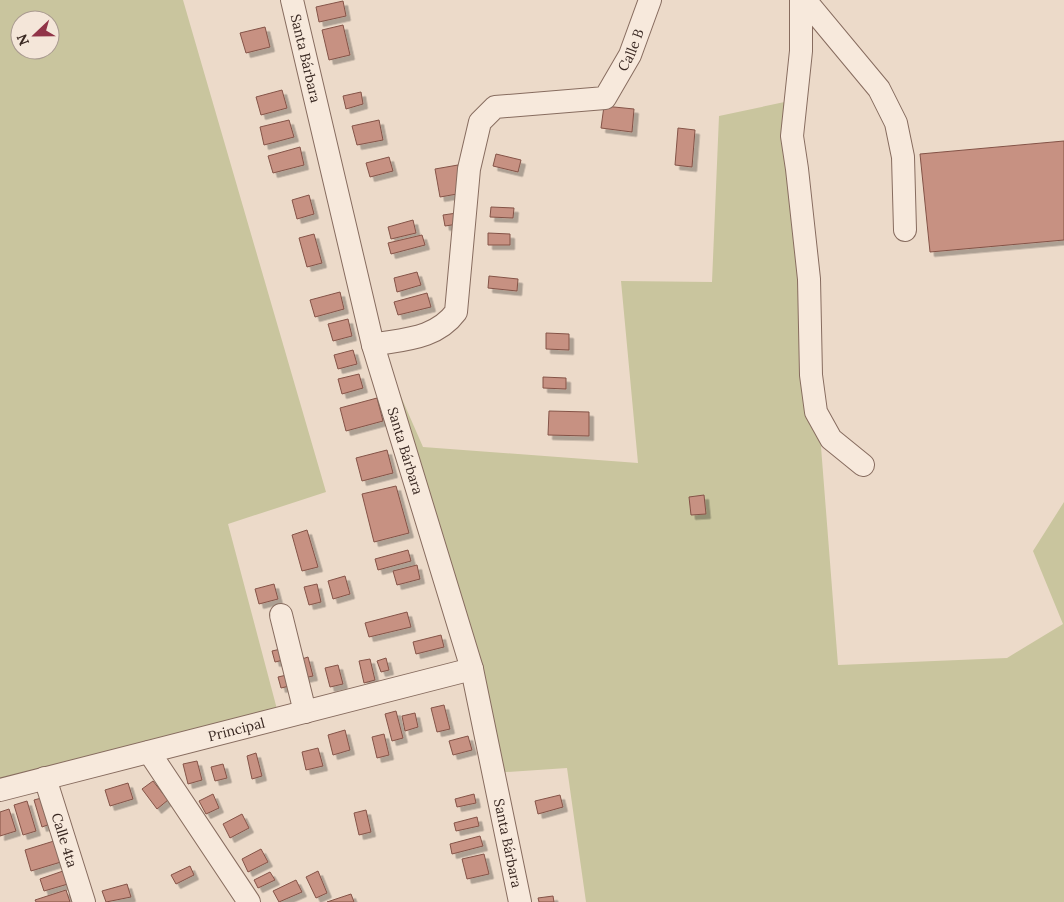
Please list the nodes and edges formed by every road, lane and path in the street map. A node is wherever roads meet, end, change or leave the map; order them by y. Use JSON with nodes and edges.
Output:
{"nodes":[{"id":1,"x":292,"y":0,"type":"edge"},
{"id":2,"x":650,"y":0,"type":"edge"},
{"id":3,"x":803,"y":0,"type":"edge"},
{"id":4,"x":905,"y":230,"type":"dead end"},
{"id":5,"x":373,"y":345,"type":"junction"},
{"id":6,"x":863,"y":465,"type":"dead end"},
{"id":7,"x":281,"y":616,"type":"dead end"},
{"id":8,"x":472,"y":669,"type":"junction"},
{"id":9,"x":305,"y":712,"type":"junction"},
{"id":10,"x":149,"y":752,"type":"junction"},
{"id":11,"x":45,"y":778,"type":"junction"},
{"id":12,"x":0,"y":790,"type":"edge"},
{"id":13,"x":84,"y":902,"type":"edge"},
{"id":14,"x":249,"y":902,"type":"edge"},
{"id":15,"x":520,"y":902,"type":"edge"}],
"edges":[{"from":1,"to":5,"type":"street","name":"Santa Bárbara"},
{"from":2,"to":5,"type":"street","name":"Calle B"},
{"from":3,"to":4,"type":"street"},
{"from":3,"to":6,"type":"street"},
{"from":5,"to":8,"type":"street","name":"Santa Bárbara"},
{"from":7,"to":9,"type":"street"},
{"from":8,"to":9,"type":"street","name":"Principal"},
{"from":8,"to":15,"type":"street","name":"Santa Bárbara"},
{"from":9,"to":10,"type":"street","name":"Principal"},
{"from":10,"to":11,"type":"street","name":"Principal"},
{"from":10,"to":14,"type":"street"},
{"from":11,"to":12,"type":"street","name":"Principal"},
{"from":11,"to":13,"type":"street","name":"Calle 4ta"}]}
